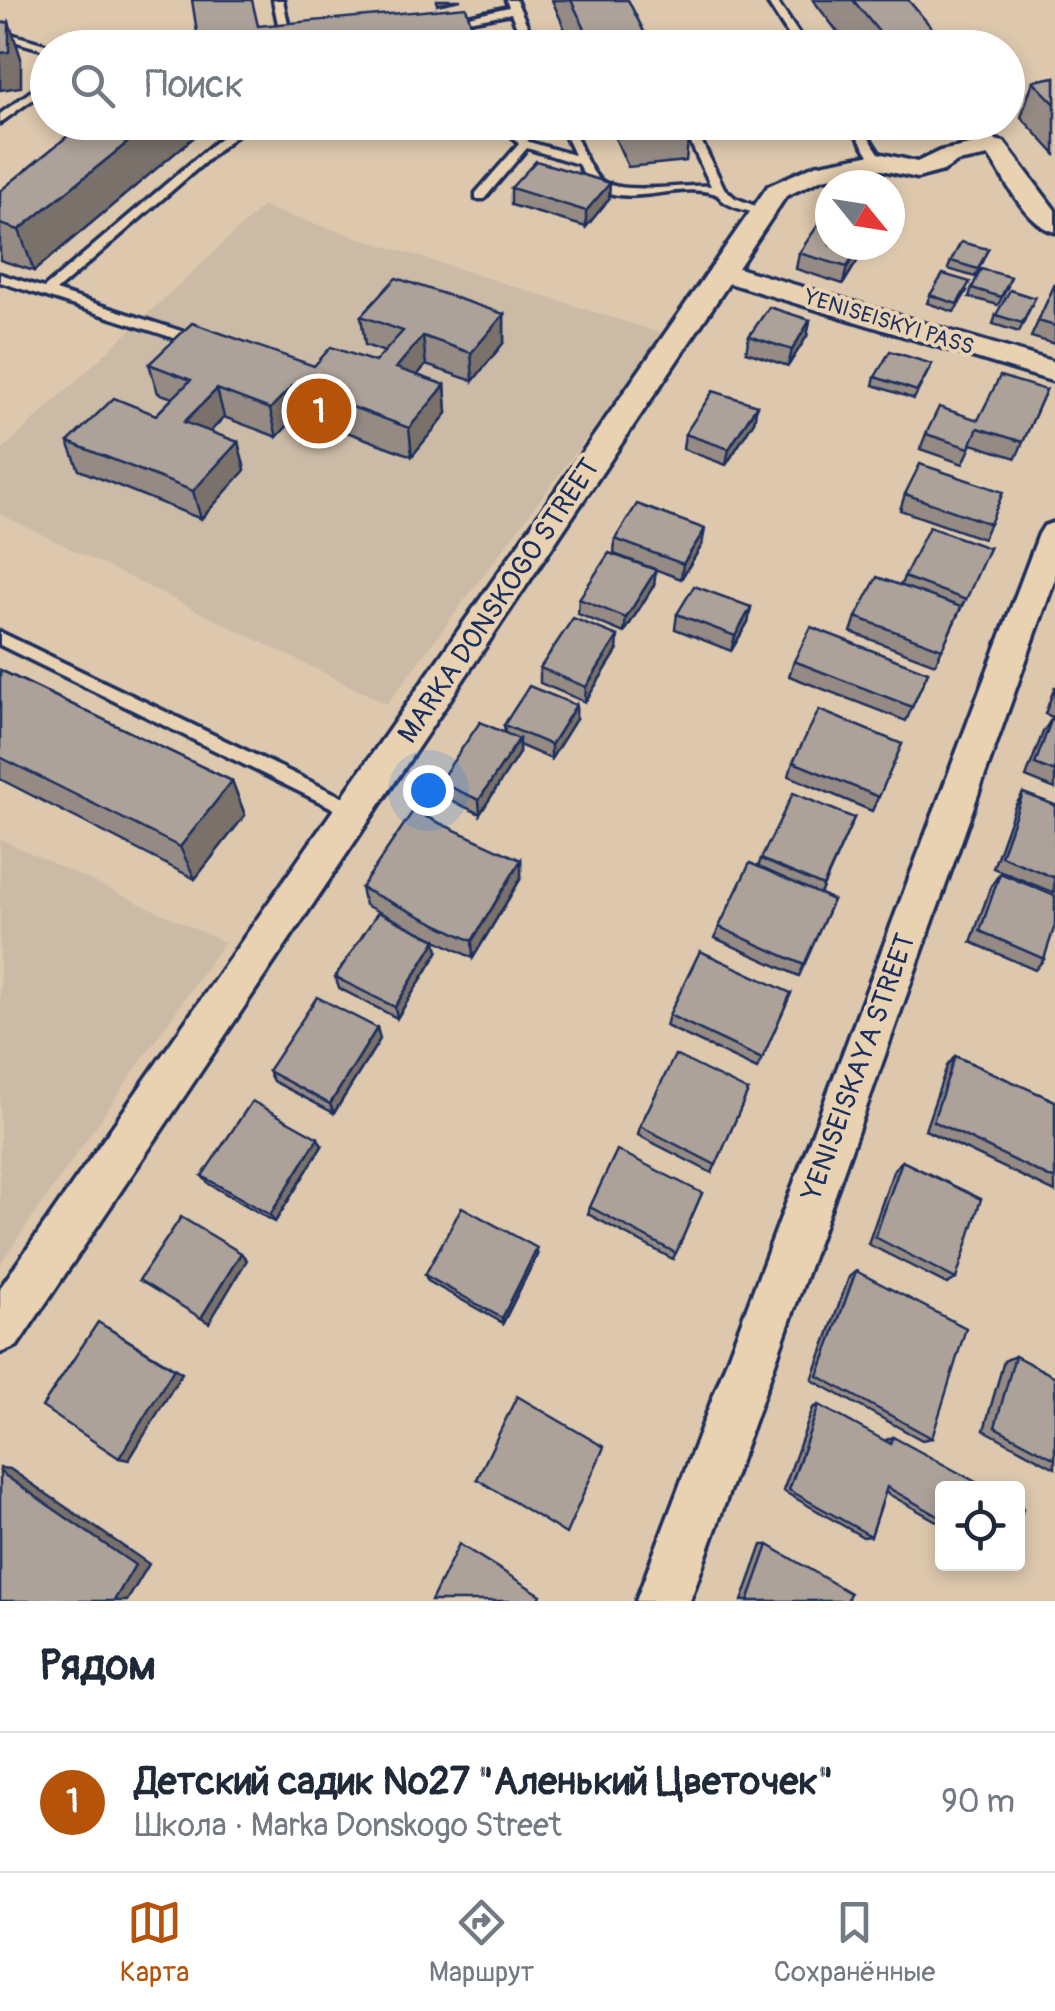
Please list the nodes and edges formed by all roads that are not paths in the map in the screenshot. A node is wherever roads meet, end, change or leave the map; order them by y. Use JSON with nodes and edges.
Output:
{"nodes":[{"id":1,"x":278,"y":0,"type":"edge"},
{"id":2,"x":771,"y":0,"type":"edge"},
{"id":3,"x":513,"y":4,"type":"edge"},
{"id":4,"x":436,"y":24,"type":"edge"},
{"id":5,"x":284,"y":30,"type":"edge"},
{"id":6,"x":524,"y":30,"type":"edge"},
{"id":7,"x":791,"y":30,"type":"edge"},
{"id":8,"x":0,"y":34,"type":"edge"},
{"id":9,"x":30,"y":43,"type":"edge"},
{"id":10,"x":30,"y":96,"type":"edge"},
{"id":11,"x":0,"y":120,"type":"edge"},
{"id":12,"x":225,"y":140,"type":"edge"},
{"id":13,"x":521,"y":140,"type":"edge"},
{"id":14,"x":572,"y":140,"type":"edge"},
{"id":15,"x":695,"y":140,"type":"edge"},
{"id":16,"x":865,"y":140,"type":"edge"},
{"id":17,"x":977,"y":140,"type":"edge"},
{"id":18,"x":990,"y":140,"type":"edge"},
{"id":19,"x":524,"y":144,"type":"junction"},
{"id":20,"x":878,"y":161,"type":"junction"},
{"id":21,"x":582,"y":162,"type":"junction"},
{"id":22,"x":719,"y":190,"type":"junction"},
{"id":23,"x":480,"y":196,"type":"dead end"},
{"id":24,"x":762,"y":211,"type":"junction"},
{"id":25,"x":1055,"y":224,"type":"edge"},
{"id":26,"x":723,"y":272,"type":"junction"},
{"id":27,"x":0,"y":278,"type":"edge"},
{"id":28,"x":47,"y":292,"type":"junction"},
{"id":29,"x":179,"y":335,"type":"edge"},
{"id":30,"x":1055,"y":372,"type":"edge"},
{"id":31,"x":1055,"y":534,"type":"edge"},
{"id":32,"x":0,"y":638,"type":"edge"},
{"id":33,"x":357,"y":812,"type":"junction"},
{"id":34,"x":0,"y":1329,"type":"edge"},
{"id":35,"x":663,"y":1601,"type":"edge"}],
"edges":[{"from":1,"to":5,"type":"lane"},
{"from":2,"to":7,"type":"lane"},
{"from":3,"to":4,"type":"lane"},
{"from":3,"to":6,"type":"lane"},
{"from":8,"to":9,"type":"lane"},
{"from":10,"to":11,"type":"lane"},
{"from":12,"to":28,"type":"lane"},
{"from":13,"to":19,"type":"lane"},
{"from":14,"to":21,"type":"lane"},
{"from":15,"to":22,"type":"lane"},
{"from":16,"to":20,"type":"lane"},
{"from":17,"to":20,"type":"street","name":"MARKA DONSKOGO STREET"},
{"from":18,"to":25,"type":"street","name":"MARKA DONSKOGO STREET"},
{"from":19,"to":21,"type":"lane"},
{"from":19,"to":23,"type":"lane"},
{"from":20,"to":24,"type":"street","name":"MARKA DONSKOGO STREET"},
{"from":21,"to":22,"type":"lane"},
{"from":22,"to":24,"type":"lane"},
{"from":24,"to":26,"type":"street","name":"MARKA DONSKOGO STREET"},
{"from":26,"to":30,"type":"street","name":"YENISEISKYI PASS"},
{"from":26,"to":33,"type":"street","name":"MARKA DONSKOGO STREET"},
{"from":27,"to":28,"type":"lane"},
{"from":28,"to":29,"type":"lane"},
{"from":31,"to":35,"type":"street","name":"YENISEISKAYA STREET"},
{"from":32,"to":33,"type":"lane"},
{"from":33,"to":34,"type":"street","name":"MARKA DONSKOGO STREET"}]}
